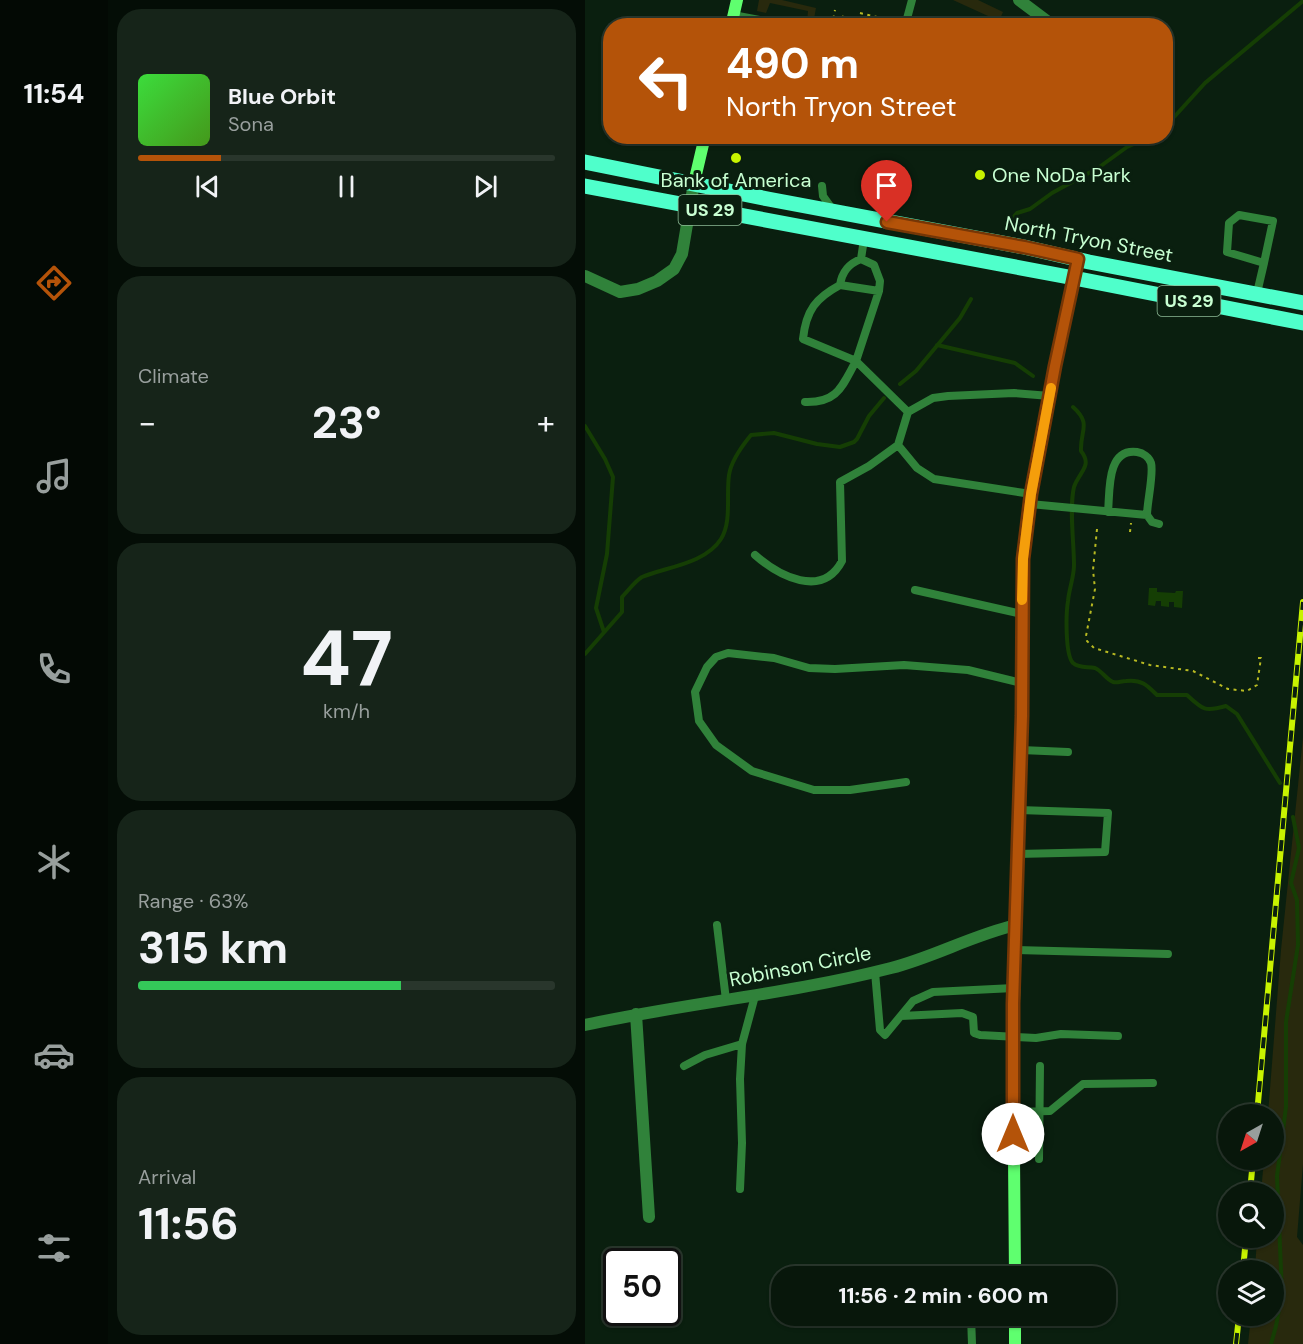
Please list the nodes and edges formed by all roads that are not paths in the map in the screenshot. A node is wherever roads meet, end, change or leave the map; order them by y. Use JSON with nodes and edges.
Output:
{"nodes":[{"id":1,"x":737,"y":0,"type":"edge"},
{"id":2,"x":912,"y":0,"type":"edge"},
{"id":3,"x":1019,"y":0,"type":"edge"},
{"id":4,"x":732,"y":18,"type":"edge"},
{"id":5,"x":908,"y":18,"type":"edge"},
{"id":6,"x":1043,"y":18,"type":"edge"},
{"id":7,"x":703,"y":144,"type":"edge"},
{"id":8,"x":585,"y":162,"type":"edge"},
{"id":9,"x":694,"y":183,"type":"junction"},
{"id":10,"x":585,"y":186,"type":"edge"},
{"id":11,"x":822,"y":186,"type":"dead end"},
{"id":12,"x":690,"y":206,"type":"junction"},
{"id":13,"x":837,"y":212,"type":"junction"},
{"id":14,"x":864,"y":239,"type":"junction"},
{"id":15,"x":861,"y":259,"type":"junction"},
{"id":16,"x":1078,"y":259,"type":"junction"},
{"id":17,"x":1264,"y":263,"type":"junction"},
{"id":18,"x":585,"y":276,"type":"edge"},
{"id":19,"x":1074,"y":278,"type":"junction"},
{"id":20,"x":840,"y":285,"type":"junction"},
{"id":21,"x":879,"y":291,"type":"junction"},
{"id":22,"x":1257,"y":293,"type":"junction"},
{"id":23,"x":1303,"y":303,"type":"edge"},
{"id":24,"x":1303,"y":323,"type":"edge"},
{"id":25,"x":856,"y":361,"type":"junction"},
{"id":26,"x":1050,"y":396,"type":"junction"},
{"id":27,"x":805,"y":402,"type":"dead end"},
{"id":28,"x":908,"y":412,"type":"junction"},
{"id":29,"x":898,"y":445,"type":"junction"},
{"id":30,"x":1030,"y":499,"type":"junction"},
{"id":31,"x":1108,"y":512,"type":"junction"},
{"id":32,"x":1147,"y":515,"type":"junction"},
{"id":33,"x":1159,"y":524,"type":"dead end"},
{"id":34,"x":755,"y":555,"type":"dead end"},
{"id":35,"x":915,"y":590,"type":"dead end"},
{"id":36,"x":1022,"y":614,"type":"junction"},
{"id":37,"x":1022,"y":683,"type":"junction"},
{"id":38,"x":1021,"y":750,"type":"junction"},
{"id":39,"x":1068,"y":752,"type":"dead end"},
{"id":40,"x":906,"y":783,"type":"dead end"},
{"id":41,"x":1019,"y":810,"type":"junction"},
{"id":42,"x":1017,"y":854,"type":"junction"},
{"id":43,"x":717,"y":925,"type":"dead end"},
{"id":44,"x":1016,"y":925,"type":"junction"},
{"id":45,"x":1015,"y":950,"type":"junction"},
{"id":46,"x":1168,"y":954,"type":"dead end"},
{"id":47,"x":875,"y":972,"type":"junction"},
{"id":48,"x":1014,"y":988,"type":"junction"},
{"id":49,"x":755,"y":996,"type":"junction"},
{"id":50,"x":726,"y":1000,"type":"junction"},
{"id":51,"x":636,"y":1014,"type":"junction"},
{"id":52,"x":901,"y":1016,"type":"junction"},
{"id":53,"x":585,"y":1025,"type":"edge"},
{"id":54,"x":1013,"y":1036,"type":"junction"},
{"id":55,"x":1118,"y":1036,"type":"dead end"},
{"id":56,"x":742,"y":1044,"type":"junction"},
{"id":57,"x":684,"y":1065,"type":"dead end"},
{"id":58,"x":1040,"y":1066,"type":"dead end"},
{"id":59,"x":1153,"y":1083,"type":"dead end"},
{"id":60,"x":1039,"y":1111,"type":"junction"},
{"id":61,"x":1013,"y":1112,"type":"junction"},
{"id":62,"x":1039,"y":1159,"type":"dead end"},
{"id":63,"x":740,"y":1189,"type":"dead end"},
{"id":64,"x":649,"y":1217,"type":"dead end"},
{"id":65,"x":1015,"y":1266,"type":"edge"},
{"id":66,"x":971,"y":1326,"type":"edge"},
{"id":67,"x":1015,"y":1326,"type":"edge"},
{"id":68,"x":972,"y":1344,"type":"edge"},
{"id":69,"x":1015,"y":1344,"type":"edge"}],
"edges":[{"from":1,"to":4,"type":"main road"},
{"from":2,"to":5,"type":"lane"},
{"from":3,"to":6,"type":"street"},
{"from":7,"to":9,"type":"main road"},
{"from":8,"to":9,"type":"main road","name":"North Tryon Street","number":"US 29"},
{"from":9,"to":12,"type":"street"},
{"from":9,"to":13,"type":"main road","name":"North Tryon Street","number":"US 29"},
{"from":10,"to":12,"type":"main road","name":"North Tryon Street","number":"US 29"},
{"from":11,"to":13,"type":"lane"},
{"from":12,"to":14,"type":"main road","name":"North Tryon Street","number":"US 29"},
{"from":12,"to":18,"type":"street"},
{"from":13,"to":16,"type":"main road","name":"North Tryon Street","number":"US 29"},
{"from":14,"to":15,"type":"lane"},
{"from":14,"to":19,"type":"main road","name":"North Tryon Street","number":"US 29"},
{"from":15,"to":20,"type":"lane"},
{"from":15,"to":21,"type":"lane"},
{"from":16,"to":19,"type":"main road"},
{"from":16,"to":22,"type":"main road","name":"North Tryon Street","number":"US 29"},
{"from":17,"to":17,"type":"lane"},
{"from":17,"to":22,"type":"lane"},
{"from":19,"to":24,"type":"main road","name":"North Tryon Street","number":"US 29"},
{"from":19,"to":26,"type":"main road"},
{"from":20,"to":21,"type":"lane"},
{"from":20,"to":25,"type":"lane"},
{"from":21,"to":25,"type":"lane"},
{"from":22,"to":23,"type":"main road","name":"North Tryon Street","number":"US 29"},
{"from":25,"to":27,"type":"lane"},
{"from":25,"to":28,"type":"lane"},
{"from":26,"to":28,"type":"lane"},
{"from":26,"to":30,"type":"main road"},
{"from":28,"to":29,"type":"lane"},
{"from":29,"to":30,"type":"lane"},
{"from":29,"to":34,"type":"lane"},
{"from":30,"to":31,"type":"lane"},
{"from":30,"to":36,"type":"main road"},
{"from":31,"to":32,"type":"lane"},
{"from":31,"to":32,"type":"lane"},
{"from":32,"to":33,"type":"lane"},
{"from":35,"to":36,"type":"lane"},
{"from":36,"to":37,"type":"main road"},
{"from":37,"to":38,"type":"main road"},
{"from":37,"to":40,"type":"lane"},
{"from":38,"to":39,"type":"lane"},
{"from":38,"to":41,"type":"main road"},
{"from":41,"to":42,"type":"main road"},
{"from":41,"to":42,"type":"lane"},
{"from":42,"to":44,"type":"main road"},
{"from":43,"to":50,"type":"lane"},
{"from":44,"to":45,"type":"main road"},
{"from":44,"to":47,"type":"street","name":"Robinson Circle"},
{"from":45,"to":46,"type":"lane"},
{"from":45,"to":48,"type":"main road"},
{"from":47,"to":49,"type":"street","name":"Robinson Circle"},
{"from":47,"to":52,"type":"lane"},
{"from":48,"to":52,"type":"lane"},
{"from":48,"to":54,"type":"main road"},
{"from":49,"to":50,"type":"street","name":"Robinson Circle"},
{"from":49,"to":56,"type":"lane"},
{"from":50,"to":51,"type":"street","name":"Robinson Circle"},
{"from":51,"to":53,"type":"street","name":"Robinson Circle"},
{"from":51,"to":64,"type":"street"},
{"from":52,"to":54,"type":"lane"},
{"from":54,"to":55,"type":"lane"},
{"from":54,"to":61,"type":"main road"},
{"from":56,"to":57,"type":"lane"},
{"from":56,"to":63,"type":"lane"},
{"from":58,"to":60,"type":"lane"},
{"from":59,"to":60,"type":"lane"},
{"from":60,"to":61,"type":"lane"},
{"from":60,"to":62,"type":"lane"},
{"from":61,"to":65,"type":"main road"},
{"from":66,"to":68,"type":"lane"},
{"from":67,"to":69,"type":"main road"}]}
